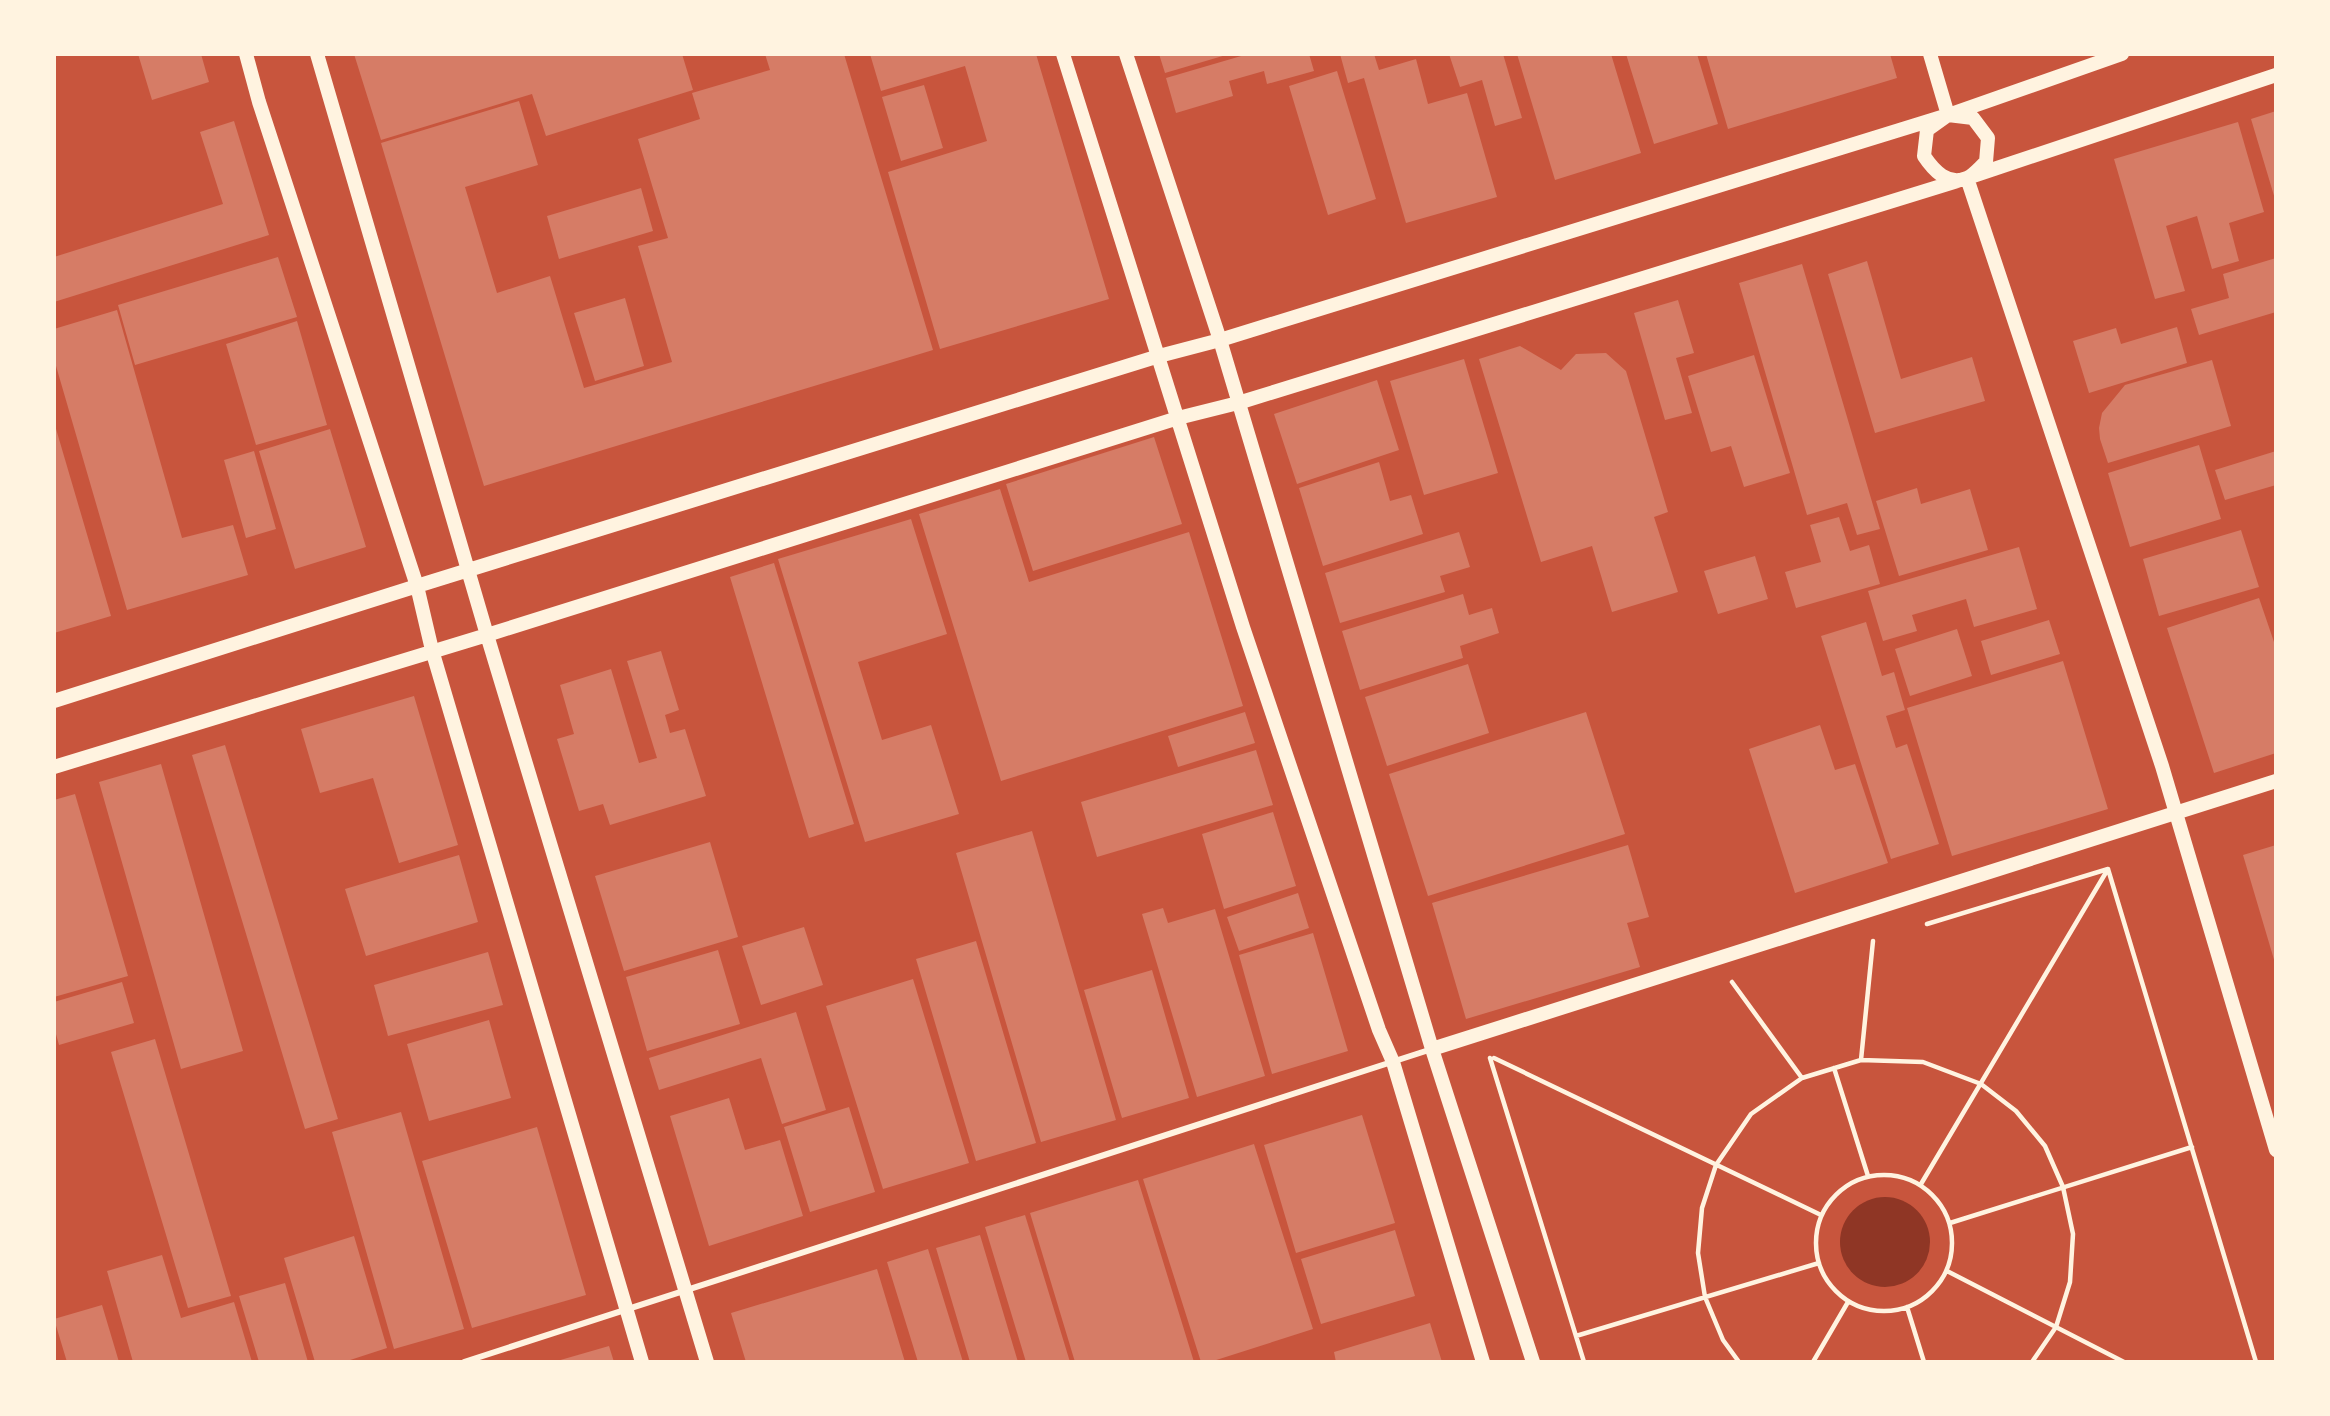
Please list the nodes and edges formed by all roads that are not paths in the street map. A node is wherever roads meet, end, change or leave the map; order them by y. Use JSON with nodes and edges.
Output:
{"nodes":[{"id":1,"x":246,"y":54,"type":"edge"},
{"id":2,"x":317,"y":54,"type":"edge"},
{"id":3,"x":1063,"y":54,"type":"edge"},
{"id":4,"x":1126,"y":54,"type":"edge"},
{"id":5,"x":1930,"y":54,"type":"edge"},
{"id":6,"x":2122,"y":54,"type":"edge"},
{"id":7,"x":2276,"y":75,"type":"edge"},
{"id":8,"x":1948,"y":115,"type":"junction"},
{"id":9,"x":1967,"y":178,"type":"junction"},
{"id":10,"x":1220,"y":340,"type":"junction"},
{"id":11,"x":1159,"y":356,"type":"junction"},
{"id":12,"x":1238,"y":403,"type":"junction"},
{"id":13,"x":1178,"y":418,"type":"junction"},
{"id":14,"x":470,"y":570,"type":"junction"},
{"id":15,"x":417,"y":586,"type":"junction"},
{"id":16,"x":488,"y":635,"type":"junction"},
{"id":17,"x":432,"y":650,"type":"junction"},
{"id":18,"x":54,"y":701,"type":"edge"},
{"id":19,"x":54,"y":767,"type":"edge"},
{"id":20,"x":2276,"y":781,"type":"edge"},
{"id":21,"x":2175,"y":813,"type":"junction"},
{"id":22,"x":1432,"y":1049,"type":"junction"},
{"id":23,"x":1392,"y":1062,"type":"junction"},
{"id":24,"x":2276,"y":1150,"type":"edge"},
{"id":25,"x":686,"y":1291,"type":"junction"},
{"id":26,"x":627,"y":1310,"type":"junction"},
{"id":27,"x":464,"y":1362,"type":"edge"},
{"id":28,"x":642,"y":1362,"type":"edge"},
{"id":29,"x":707,"y":1362,"type":"edge"},
{"id":30,"x":1483,"y":1362,"type":"edge"},
{"id":31,"x":1533,"y":1362,"type":"edge"}],
"edges":[{"from":1,"to":15,"type":"main road"},
{"from":2,"to":14,"type":"main road"},
{"from":3,"to":11,"type":"main road"},
{"from":4,"to":10,"type":"main road"},
{"from":5,"to":8,"type":"main road"},
{"from":6,"to":8,"type":"main road"},
{"from":7,"to":9,"type":"main road"},
{"from":8,"to":9,"type":"main road"},
{"from":8,"to":9,"type":"main road"},
{"from":8,"to":10,"type":"main road"},
{"from":9,"to":12,"type":"main road"},
{"from":9,"to":21,"type":"main road"},
{"from":10,"to":11,"type":"main road"},
{"from":10,"to":12,"type":"main road"},
{"from":11,"to":13,"type":"main road"},
{"from":11,"to":14,"type":"main road"},
{"from":12,"to":13,"type":"main road"},
{"from":12,"to":22,"type":"main road"},
{"from":13,"to":16,"type":"main road"},
{"from":13,"to":23,"type":"main road"},
{"from":14,"to":15,"type":"main road"},
{"from":14,"to":16,"type":"main road"},
{"from":15,"to":17,"type":"main road"},
{"from":15,"to":18,"type":"main road"},
{"from":16,"to":17,"type":"main road"},
{"from":16,"to":25,"type":"main road"},
{"from":17,"to":19,"type":"main road"},
{"from":17,"to":26,"type":"main road"},
{"from":20,"to":21,"type":"main road"},
{"from":21,"to":22,"type":"main road"},
{"from":21,"to":24,"type":"main road"},
{"from":22,"to":23,"type":"street"},
{"from":22,"to":31,"type":"main road"},
{"from":23,"to":25,"type":"street"},
{"from":23,"to":30,"type":"main road"},
{"from":25,"to":26,"type":"street"},
{"from":25,"to":29,"type":"main road"},
{"from":26,"to":27,"type":"street"},
{"from":26,"to":28,"type":"main road"}]}
